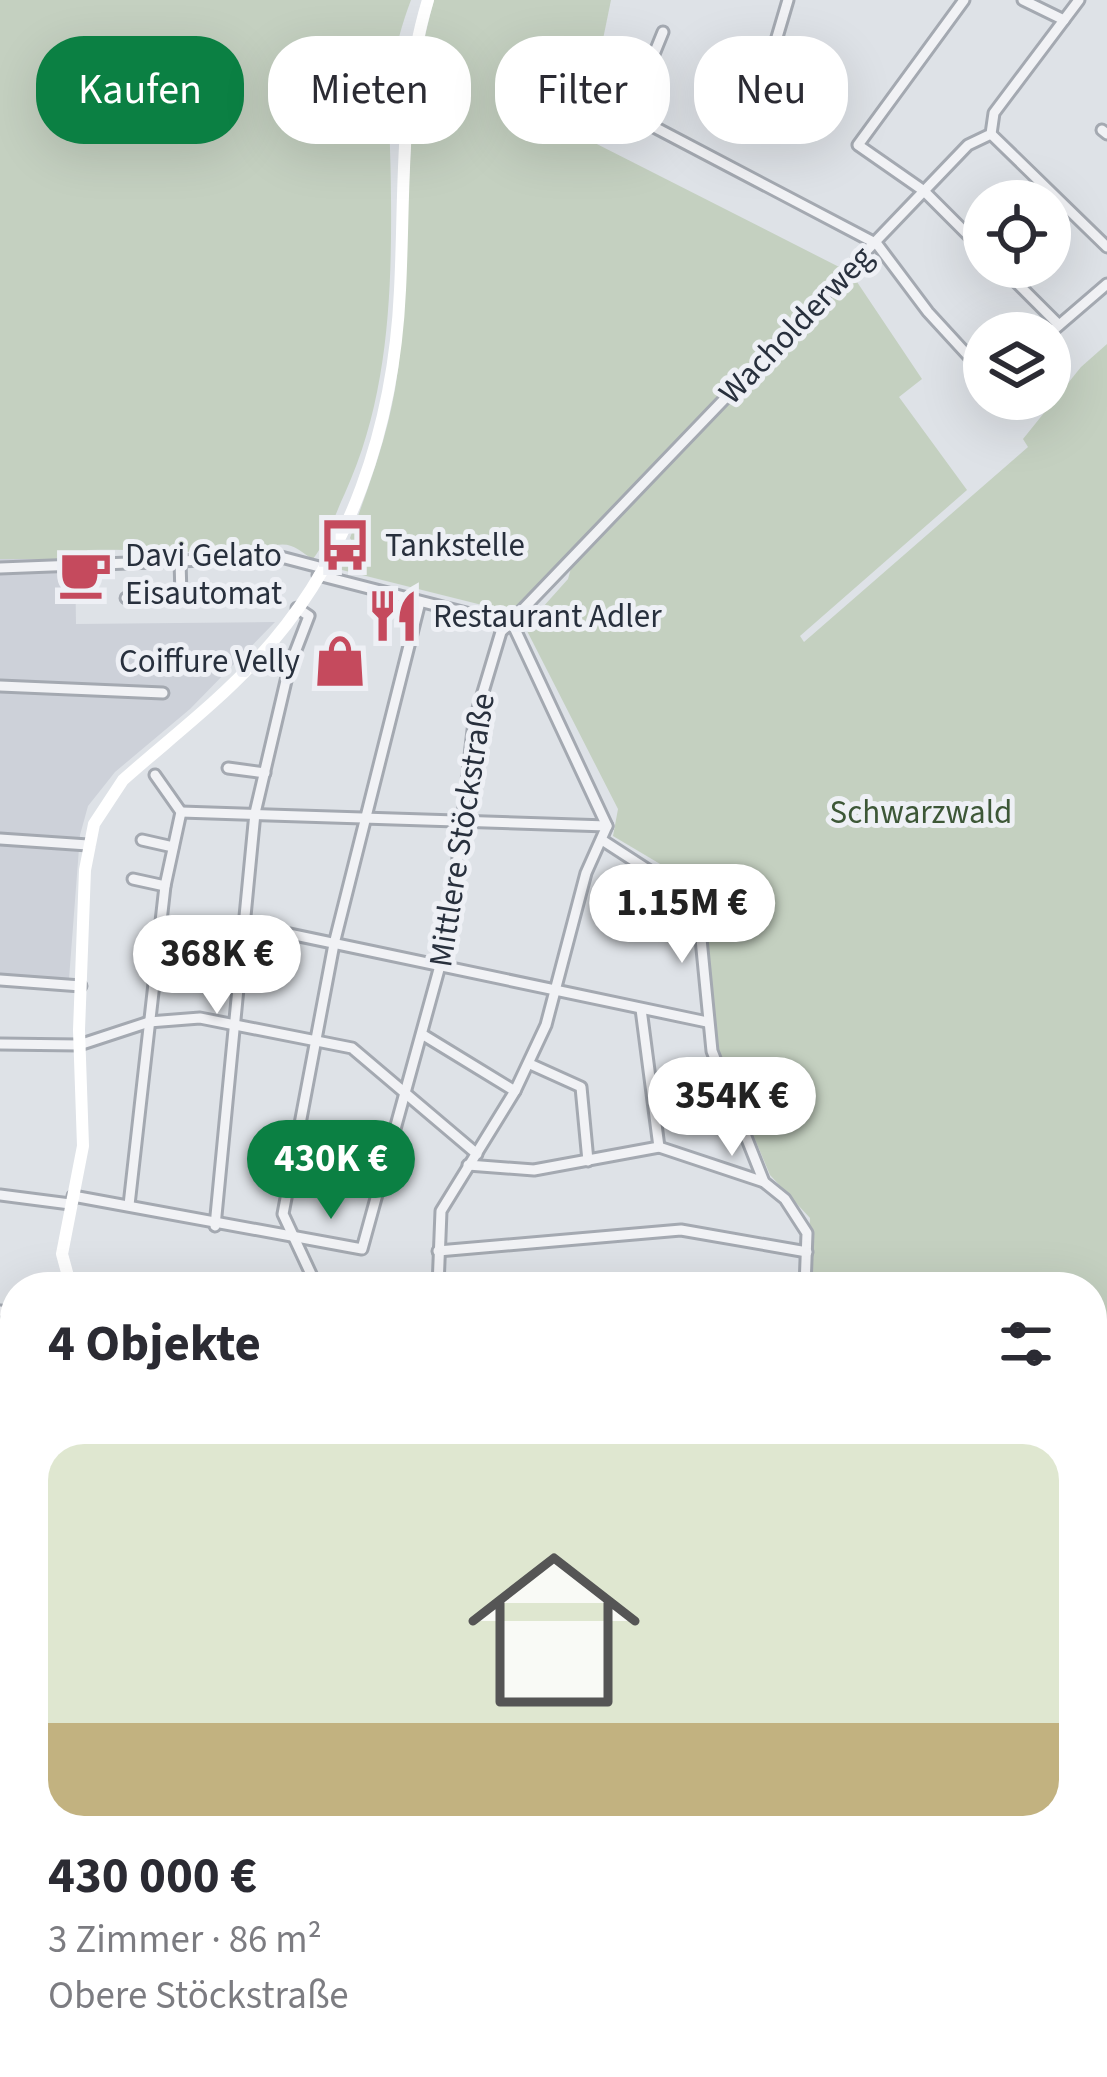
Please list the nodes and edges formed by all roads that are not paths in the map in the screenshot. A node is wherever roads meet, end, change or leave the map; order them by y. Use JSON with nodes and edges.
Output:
{"nodes":[{"id":1,"x":428,"y":0,"type":"edge"},
{"id":2,"x":788,"y":0,"type":"edge"},
{"id":3,"x":964,"y":0,"type":"edge"},
{"id":4,"x":1023,"y":0,"type":"edge"},
{"id":5,"x":1079,"y":0,"type":"edge"},
{"id":6,"x":1064,"y":20,"type":"junction"},
{"id":7,"x":663,"y":32,"type":"dead end"},
{"id":8,"x":777,"y":36,"type":"edge"},
{"id":9,"x":991,"y":134,"type":"junction"},
{"id":10,"x":924,"y":191,"type":"junction"},
{"id":11,"x":963,"y":230,"type":"edge"},
{"id":12,"x":877,"y":244,"type":"junction"},
{"id":13,"x":1107,"y":247,"type":"edge"},
{"id":14,"x":1107,"y":284,"type":"edge"},
{"id":15,"x":1018,"y":288,"type":"edge"},
{"id":16,"x":1039,"y":312,"type":"edge"},
{"id":17,"x":1071,"y":315,"type":"edge"},
{"id":18,"x":963,"y":350,"type":"edge"},
{"id":19,"x":180,"y":560,"type":"junction"},
{"id":20,"x":0,"y":568,"type":"edge"},
{"id":21,"x":320,"y":572,"type":"junction"},
{"id":22,"x":182,"y":596,"type":"junction"},
{"id":23,"x":126,"y":598,"type":"dead end"},
{"id":24,"x":255,"y":599,"type":"dead end"},
{"id":25,"x":421,"y":602,"type":"junction"},
{"id":26,"x":297,"y":608,"type":"junction"},
{"id":27,"x":508,"y":622,"type":"junction"},
{"id":28,"x":0,"y":686,"type":"edge"},
{"id":29,"x":163,"y":693,"type":"dead end"},
{"id":30,"x":227,"y":768,"type":"dead end"},
{"id":31,"x":265,"y":773,"type":"junction"},
{"id":32,"x":155,"y":776,"type":"dead end"},
{"id":33,"x":181,"y":812,"type":"junction"},
{"id":34,"x":256,"y":813,"type":"junction"},
{"id":35,"x":364,"y":816,"type":"junction"},
{"id":36,"x":464,"y":820,"type":"junction"},
{"id":37,"x":608,"y":826,"type":"junction"},
{"id":38,"x":0,"y":839,"type":"edge"},
{"id":39,"x":142,"y":840,"type":"dead end"},
{"id":40,"x":602,"y":840,"type":"junction"},
{"id":41,"x":88,"y":845,"type":"junction"},
{"id":42,"x":173,"y":847,"type":"junction"},
{"id":43,"x":133,"y":879,"type":"dead end"},
{"id":44,"x":165,"y":886,"type":"junction"},
{"id":45,"x":247,"y":925,"type":"junction"},
{"id":46,"x":334,"y":944,"type":"junction"},
{"id":47,"x":442,"y":967,"type":"junction"},
{"id":48,"x":0,"y":980,"type":"edge"},
{"id":49,"x":81,"y":986,"type":"junction"},
{"id":50,"x":556,"y":992,"type":"junction"},
{"id":51,"x":641,"y":1009,"type":"junction"},
{"id":52,"x":149,"y":1022,"type":"junction"},
{"id":53,"x":707,"y":1022,"type":"junction"},
{"id":54,"x":239,"y":1024,"type":"junction"},
{"id":55,"x":425,"y":1036,"type":"junction"},
{"id":56,"x":318,"y":1040,"type":"junction"},
{"id":57,"x":0,"y":1044,"type":"edge"},
{"id":58,"x":79,"y":1045,"type":"junction"},
{"id":59,"x":530,"y":1064,"type":"junction"},
{"id":60,"x":514,"y":1091,"type":"junction"},
{"id":61,"x":404,"y":1097,"type":"junction"},
{"id":62,"x":659,"y":1148,"type":"junction"},
{"id":63,"x":477,"y":1154,"type":"junction"},
{"id":64,"x":589,"y":1161,"type":"junction"},
{"id":65,"x":468,"y":1166,"type":"junction"},
{"id":66,"x":764,"y":1182,"type":"junction"},
{"id":67,"x":0,"y":1195,"type":"edge"},
{"id":68,"x":72,"y":1200,"type":"junction"},
{"id":69,"x":129,"y":1205,"type":"junction"},
{"id":70,"x":215,"y":1226,"type":"junction"},
{"id":71,"x":295,"y":1240,"type":"junction"},
{"id":72,"x":438,"y":1251,"type":"junction"},
{"id":73,"x":807,"y":1252,"type":"junction"},
{"id":74,"x":67,"y":1272,"type":"edge"},
{"id":75,"x":310,"y":1272,"type":"edge"},
{"id":76,"x":438,"y":1272,"type":"edge"},
{"id":77,"x":806,"y":1272,"type":"edge"}],
"edges":[{"from":1,"to":21,"type":"main road"},
{"from":2,"to":8,"type":"street"},
{"from":3,"to":10,"type":"street"},
{"from":4,"to":6,"type":"street"},
{"from":5,"to":6,"type":"street","name":"Wacholderweg"},
{"from":6,"to":9,"type":"street","name":"Wacholderweg"},
{"from":7,"to":12,"type":"street"},
{"from":9,"to":10,"type":"street","name":"Wacholderweg"},
{"from":9,"to":13,"type":"street"},
{"from":10,"to":11,"type":"street"},
{"from":10,"to":12,"type":"street","name":"Wacholderweg"},
{"from":12,"to":18,"type":"street"},
{"from":12,"to":27,"type":"street","name":"Wacholderweg"},
{"from":14,"to":17,"type":"street"},
{"from":15,"to":16,"type":"street"},
{"from":19,"to":20,"type":"street"},
{"from":19,"to":21,"type":"street"},
{"from":19,"to":22,"type":"street"},
{"from":21,"to":25,"type":"street"},
{"from":21,"to":26,"type":"main road"},
{"from":22,"to":23,"type":"street"},
{"from":22,"to":24,"type":"street"},
{"from":25,"to":27,"type":"street"},
{"from":25,"to":35,"type":"street"},
{"from":26,"to":31,"type":"street"},
{"from":26,"to":41,"type":"main road"},
{"from":27,"to":36,"type":"street","name":"Mittlere Stöckstraße"},
{"from":27,"to":37,"type":"street"},
{"from":28,"to":29,"type":"street"},
{"from":30,"to":31,"type":"street"},
{"from":31,"to":34,"type":"street"},
{"from":32,"to":33,"type":"street"},
{"from":33,"to":34,"type":"street"},
{"from":33,"to":42,"type":"street"},
{"from":34,"to":35,"type":"street"},
{"from":34,"to":45,"type":"street"},
{"from":35,"to":36,"type":"street"},
{"from":35,"to":46,"type":"street"},
{"from":36,"to":37,"type":"street"},
{"from":36,"to":47,"type":"street","name":"Mittlere Stöckstraße"},
{"from":37,"to":40,"type":"street"},
{"from":38,"to":41,"type":"street"},
{"from":39,"to":42,"type":"street"},
{"from":40,"to":50,"type":"street"},
{"from":40,"to":53,"type":"street"},
{"from":41,"to":49,"type":"main road"},
{"from":42,"to":44,"type":"street"},
{"from":43,"to":44,"type":"street"},
{"from":44,"to":52,"type":"street"},
{"from":45,"to":46,"type":"street"},
{"from":45,"to":54,"type":"street"},
{"from":46,"to":47,"type":"street"},
{"from":46,"to":56,"type":"street"},
{"from":47,"to":50,"type":"street"},
{"from":47,"to":55,"type":"street","name":"Mittlere Stöckstraße"},
{"from":48,"to":49,"type":"street"},
{"from":49,"to":58,"type":"main road"},
{"from":50,"to":51,"type":"street"},
{"from":50,"to":59,"type":"street"},
{"from":51,"to":53,"type":"street"},
{"from":51,"to":62,"type":"street"},
{"from":52,"to":54,"type":"street"},
{"from":52,"to":58,"type":"street"},
{"from":52,"to":69,"type":"street"},
{"from":53,"to":66,"type":"street"},
{"from":54,"to":56,"type":"street"},
{"from":54,"to":70,"type":"street"},
{"from":55,"to":60,"type":"street"},
{"from":55,"to":61,"type":"street","name":"Mittlere Stöckstraße"},
{"from":56,"to":61,"type":"street"},
{"from":56,"to":71,"type":"street"},
{"from":57,"to":58,"type":"street"},
{"from":58,"to":68,"type":"main road"},
{"from":59,"to":60,"type":"street"},
{"from":59,"to":64,"type":"street"},
{"from":60,"to":63,"type":"street"},
{"from":61,"to":63,"type":"street"},
{"from":61,"to":71,"type":"street","name":"Mittlere Stöckstraße"},
{"from":62,"to":64,"type":"street"},
{"from":62,"to":66,"type":"street"},
{"from":63,"to":65,"type":"street"},
{"from":64,"to":65,"type":"street"},
{"from":65,"to":72,"type":"street"},
{"from":66,"to":73,"type":"street"},
{"from":67,"to":68,"type":"street"},
{"from":68,"to":69,"type":"street"},
{"from":68,"to":74,"type":"main road"},
{"from":69,"to":70,"type":"street"},
{"from":70,"to":71,"type":"street"},
{"from":71,"to":75,"type":"street"},
{"from":72,"to":73,"type":"street"},
{"from":72,"to":76,"type":"street"},
{"from":73,"to":77,"type":"street"}]}
